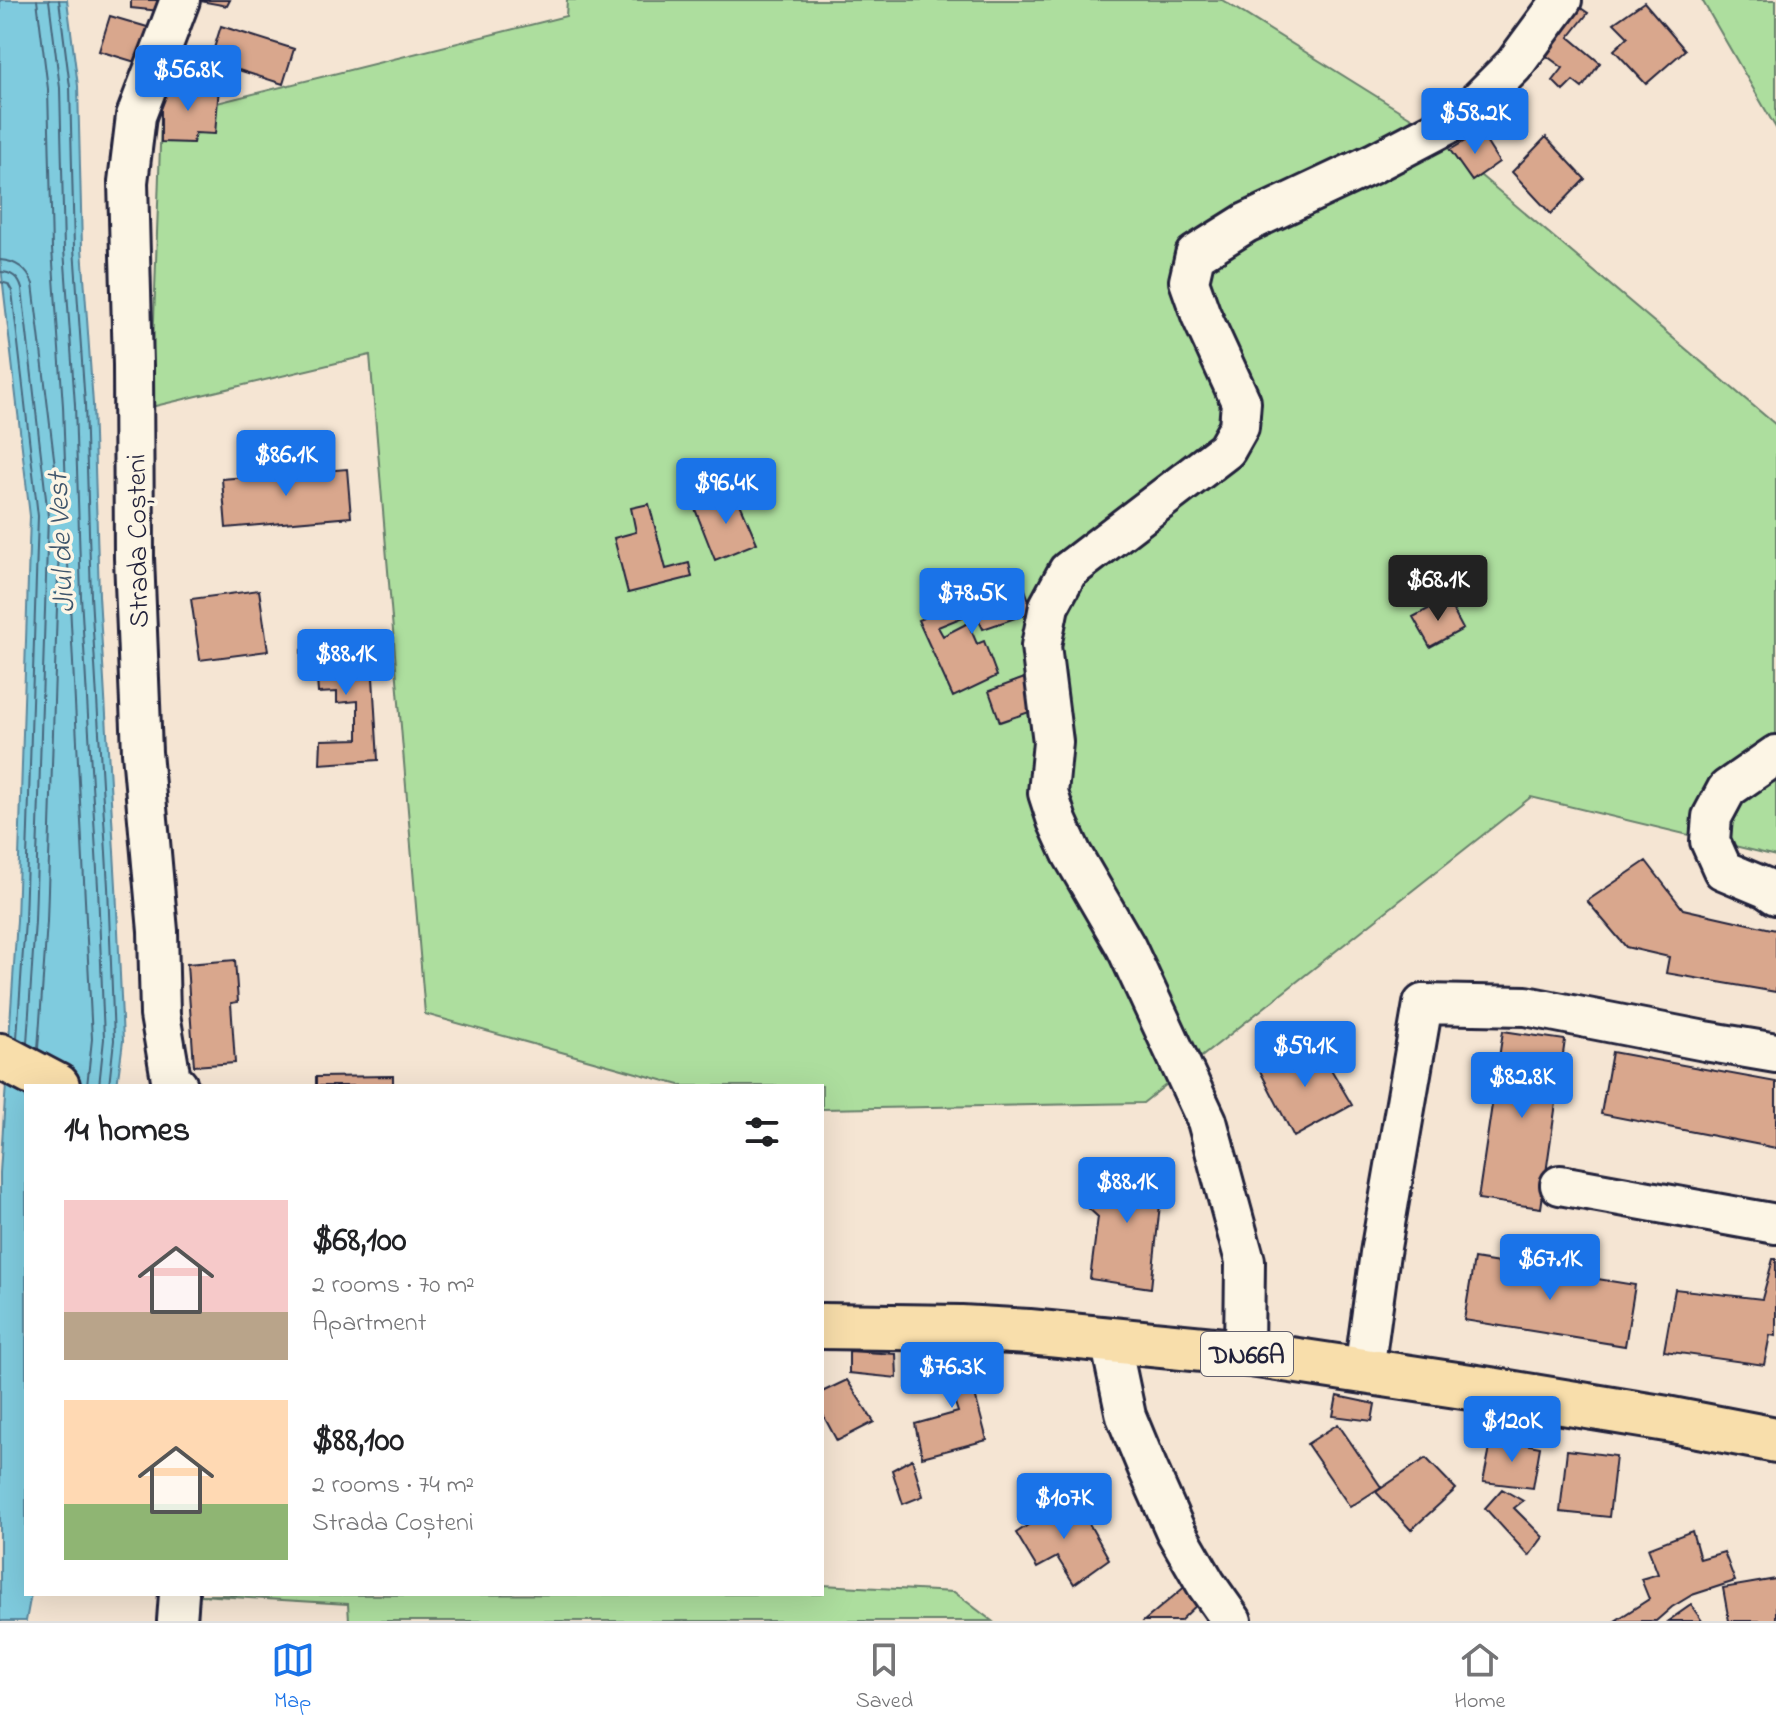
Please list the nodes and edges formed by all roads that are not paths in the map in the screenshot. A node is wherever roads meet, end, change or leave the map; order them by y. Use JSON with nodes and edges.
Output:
{"nodes":[{"id":1,"x":180,"y":0,"type":"edge"},
{"id":2,"x":1562,"y":0,"type":"edge"},
{"id":3,"x":1776,"y":755,"type":"edge"},
{"id":4,"x":1776,"y":895,"type":"edge"},
{"id":5,"x":1776,"y":1053,"type":"edge"},
{"id":6,"x":0,"y":1056,"type":"edge"},
{"id":7,"x":53,"y":1084,"type":"edge"},
{"id":8,"x":176,"y":1084,"type":"edge"},
{"id":9,"x":1560,"y":1185,"type":"dead end"},
{"id":10,"x":1776,"y":1224,"type":"edge"},
{"id":11,"x":824,"y":1326,"type":"edge"},
{"id":12,"x":1110,"y":1340,"type":"junction"},
{"id":13,"x":1244,"y":1353,"type":"junction"},
{"id":14,"x":1364,"y":1371,"type":"junction"},
{"id":15,"x":1776,"y":1440,"type":"edge"},
{"id":16,"x":179,"y":1596,"type":"edge"},
{"id":17,"x":177,"y":1621,"type":"edge"},
{"id":18,"x":1232,"y":1621,"type":"edge"}],
"edges":[{"from":1,"to":8,"type":"street","name":"Strada Coșteni"},
{"from":2,"to":13,"type":"street"},
{"from":3,"to":4,"type":"street"},
{"from":5,"to":14,"type":"street"},
{"from":6,"to":7,"type":"main road"},
{"from":9,"to":10,"type":"street"},
{"from":11,"to":12,"type":"main road","number":"DN66A"},
{"from":12,"to":13,"type":"main road","number":"DN66A"},
{"from":12,"to":18,"type":"street"},
{"from":13,"to":14,"type":"main road","number":"DN66A"},
{"from":14,"to":15,"type":"main road","number":"DN66A"},
{"from":16,"to":17,"type":"street"}]}
